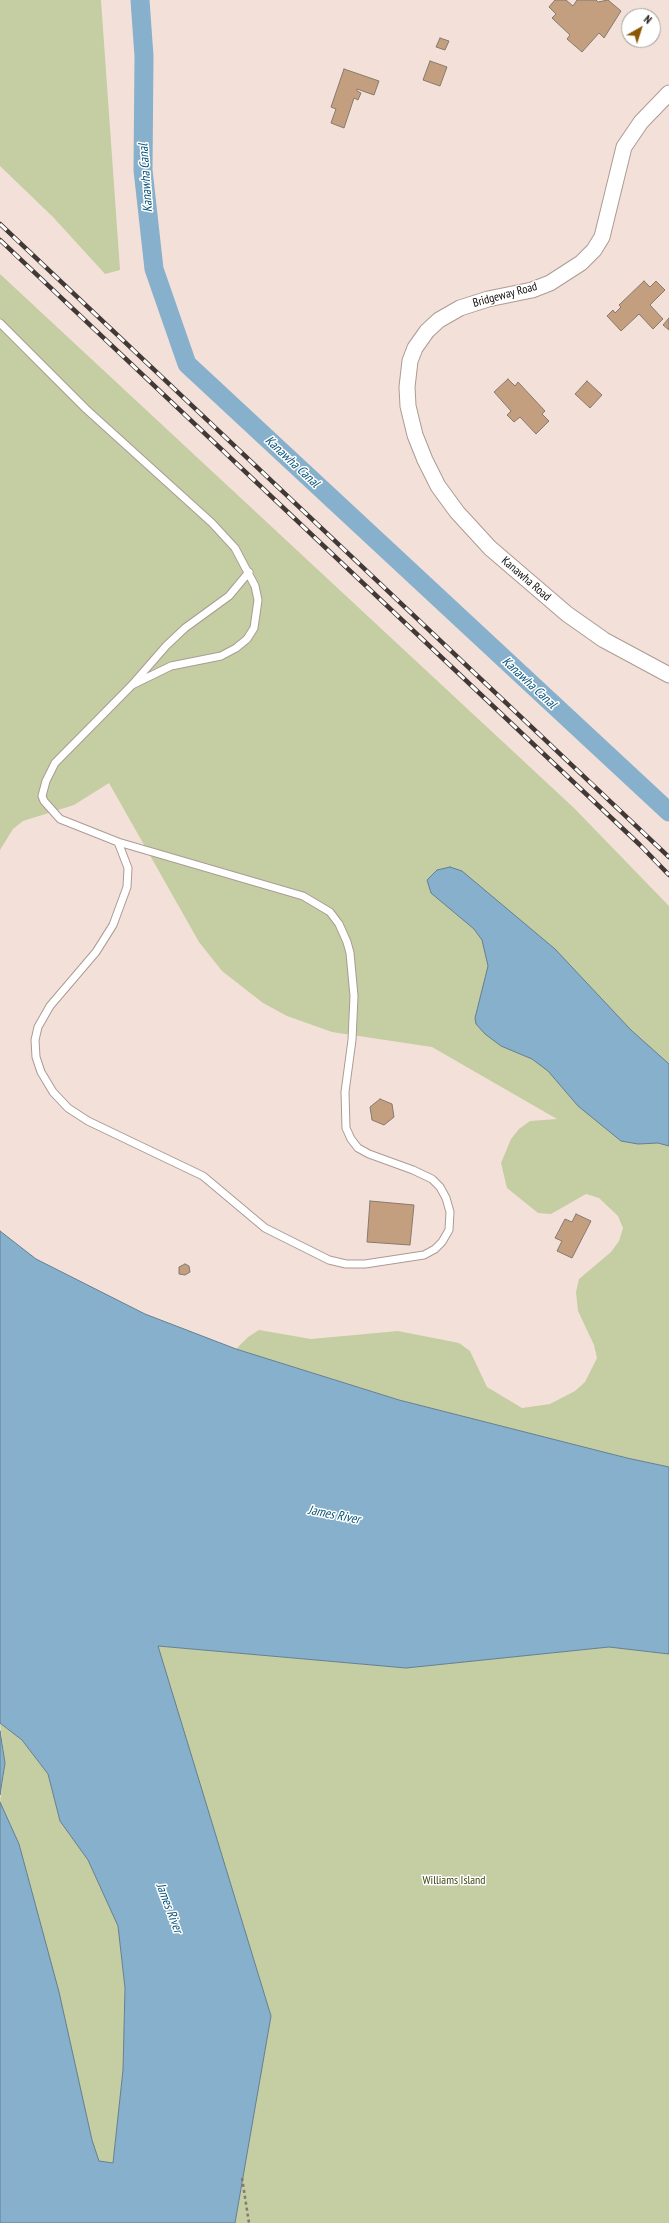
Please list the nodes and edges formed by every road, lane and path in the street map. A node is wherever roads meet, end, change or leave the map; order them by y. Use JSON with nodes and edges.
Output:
{"nodes":[{"id":1,"x":669,"y":93,"type":"edge"},
{"id":2,"x":0,"y":323,"type":"edge"},
{"id":3,"x":419,"y":445,"type":"joint"},
{"id":4,"x":249,"y":572,"type":"junction"},
{"id":5,"x":669,"y":675,"type":"edge"},
{"id":6,"x":132,"y":685,"type":"junction"},
{"id":7,"x":118,"y":842,"type":"junction"},
{"id":8,"x":242,"y":2178,"type":"dead end"},
{"id":9,"x":249,"y":2223,"type":"edge"}],
"edges":[{"from":1,"to":3,"type":"street","name":"Bridgeway Road"},
{"from":2,"to":4,"type":"lane"},
{"from":3,"to":5,"type":"street","name":"Kanawha Road"},
{"from":4,"to":6,"type":"lane"},
{"from":4,"to":6,"type":"lane"},
{"from":6,"to":7,"type":"lane"},
{"from":7,"to":7,"type":"lane"},
{"from":8,"to":9,"type":"path"}]}
